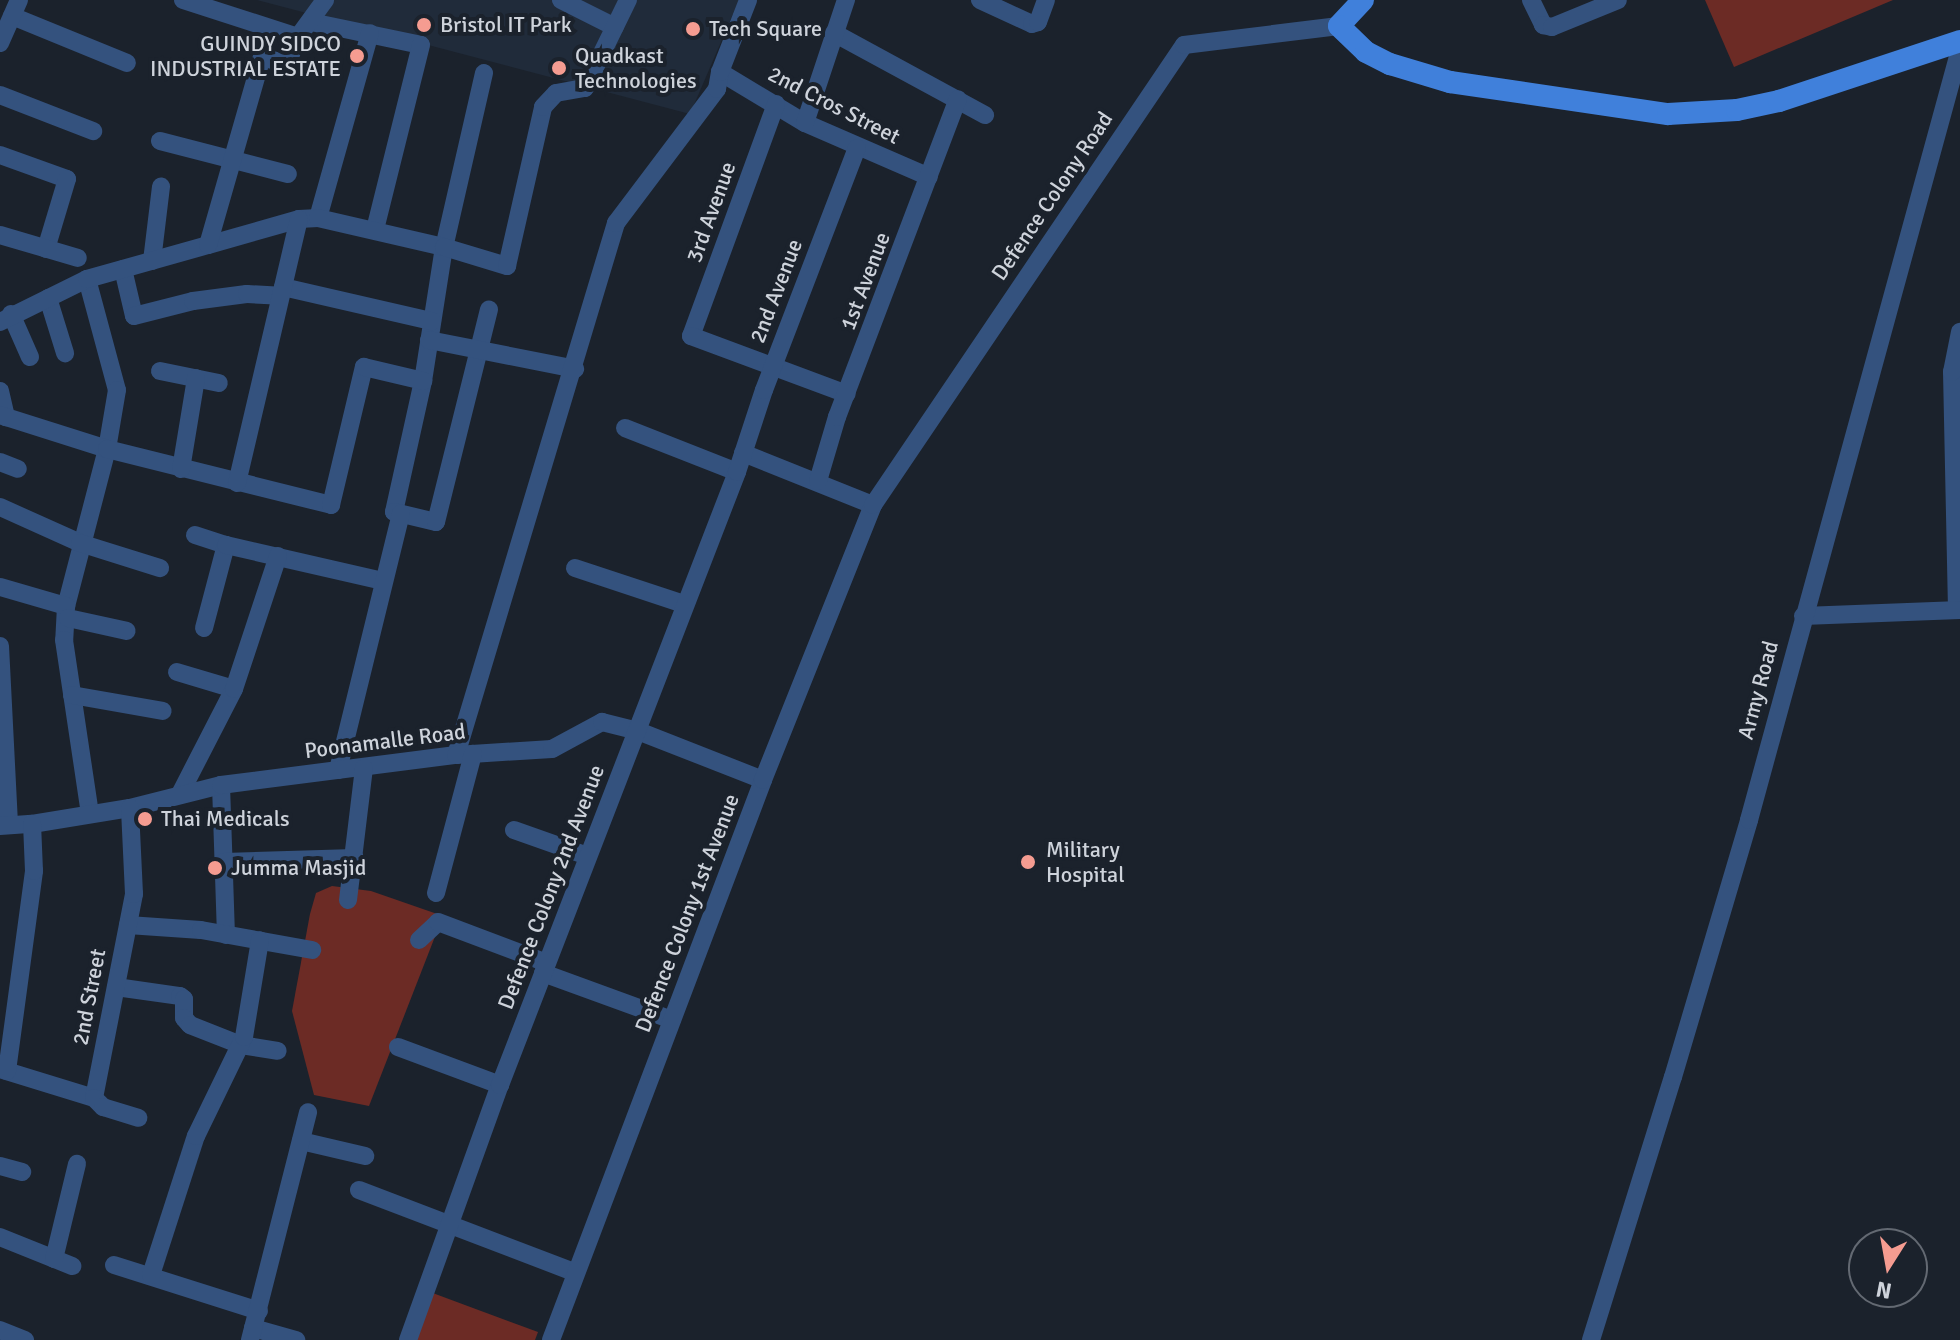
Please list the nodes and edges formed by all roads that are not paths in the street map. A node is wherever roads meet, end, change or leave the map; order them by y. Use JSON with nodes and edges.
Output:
{"nodes":[{"id":1,"x":183,"y":0,"type":"edge"},
{"id":2,"x":325,"y":0,"type":"edge"},
{"id":3,"x":561,"y":0,"type":"edge"},
{"id":4,"x":628,"y":0,"type":"edge"},
{"id":5,"x":748,"y":0,"type":"edge"},
{"id":6,"x":846,"y":0,"type":"edge"},
{"id":7,"x":980,"y":0,"type":"edge"},
{"id":8,"x":1046,"y":0,"type":"edge"},
{"id":9,"x":1363,"y":0,"type":"edge"},
{"id":10,"x":1531,"y":0,"type":"edge"},
{"id":11,"x":1618,"y":0,"type":"edge"},
{"id":12,"x":16,"y":8,"type":"edge"},
{"id":13,"x":311,"y":22,"type":"junction"},
{"id":14,"x":1339,"y":26,"type":"junction"},
{"id":15,"x":615,"y":27,"type":"junction"},
{"id":16,"x":370,"y":33,"type":"junction"},
{"id":17,"x":834,"y":33,"type":"junction"},
{"id":18,"x":298,"y":37,"type":"junction"},
{"id":19,"x":1,"y":40,"type":"edge"},
{"id":20,"x":1960,"y":41,"type":"edge"},
{"id":21,"x":1960,"y":49,"type":"edge"},
{"id":22,"x":127,"y":63,"type":"dead end"},
{"id":23,"x":720,"y":72,"type":"junction"},
{"id":24,"x":484,"y":73,"type":"dead end"},
{"id":25,"x":0,"y":95,"type":"edge"},
{"id":26,"x":958,"y":99,"type":"junction"},
{"id":27,"x":776,"y":104,"type":"junction"},
{"id":28,"x":985,"y":115,"type":"dead end"},
{"id":29,"x":805,"y":123,"type":"junction"},
{"id":30,"x":93,"y":131,"type":"dead end"},
{"id":31,"x":160,"y":141,"type":"dead end"},
{"id":32,"x":857,"y":148,"type":"junction"},
{"id":33,"x":0,"y":155,"type":"edge"},
{"id":34,"x":233,"y":162,"type":"junction"},
{"id":35,"x":288,"y":174,"type":"dead end"},
{"id":36,"x":929,"y":177,"type":"junction"},
{"id":37,"x":161,"y":187,"type":"dead end"},
{"id":38,"x":318,"y":218,"type":"junction"},
{"id":39,"x":299,"y":219,"type":"junction"},
{"id":40,"x":375,"y":230,"type":"junction"},
{"id":41,"x":0,"y":235,"type":"edge"},
{"id":42,"x":208,"y":245,"type":"junction"},
{"id":43,"x":444,"y":247,"type":"junction"},
{"id":44,"x":46,"y":249,"type":"junction"},
{"id":45,"x":78,"y":258,"type":"dead end"},
{"id":46,"x":152,"y":261,"type":"junction"},
{"id":47,"x":123,"y":269,"type":"junction"},
{"id":48,"x":87,"y":279,"type":"junction"},
{"id":49,"x":282,"y":292,"type":"junction"},
{"id":50,"x":48,"y":298,"type":"junction"},
{"id":51,"x":489,"y":309,"type":"dead end"},
{"id":52,"x":3,"y":318,"type":"edge"},
{"id":53,"x":430,"y":330,"type":"junction"},
{"id":54,"x":1960,"y":332,"type":"edge"},
{"id":55,"x":480,"y":350,"type":"junction"},
{"id":56,"x":65,"y":353,"type":"dead end"},
{"id":57,"x":30,"y":357,"type":"dead end"},
{"id":58,"x":774,"y":366,"type":"junction"},
{"id":59,"x":575,"y":369,"type":"junction"},
{"id":60,"x":160,"y":371,"type":"dead end"},
{"id":61,"x":1956,"y":373,"type":"edge"},
{"id":62,"x":196,"y":378,"type":"junction"},
{"id":63,"x":423,"y":381,"type":"junction"},
{"id":64,"x":219,"y":383,"type":"dead end"},
{"id":65,"x":0,"y":391,"type":"edge"},
{"id":66,"x":847,"y":394,"type":"junction"},
{"id":67,"x":3,"y":416,"type":"edge"},
{"id":68,"x":625,"y":428,"type":"dead end"},
{"id":69,"x":107,"y":449,"type":"junction"},
{"id":70,"x":743,"y":453,"type":"junction"},
{"id":71,"x":0,"y":462,"type":"edge"},
{"id":72,"x":18,"y":469,"type":"dead end"},
{"id":73,"x":181,"y":469,"type":"junction"},
{"id":74,"x":737,"y":472,"type":"junction"},
{"id":75,"x":818,"y":481,"type":"junction"},
{"id":76,"x":237,"y":483,"type":"junction"},
{"id":77,"x":873,"y":505,"type":"junction"},
{"id":78,"x":0,"y":507,"type":"edge"},
{"id":79,"x":401,"y":514,"type":"junction"},
{"id":80,"x":195,"y":535,"type":"dead end"},
{"id":81,"x":80,"y":543,"type":"junction"},
{"id":82,"x":226,"y":545,"type":"junction"},
{"id":83,"x":278,"y":556,"type":"junction"},
{"id":84,"x":160,"y":568,"type":"dead end"},
{"id":85,"x":575,"y":568,"type":"dead end"},
{"id":86,"x":383,"y":581,"type":"junction"},
{"id":87,"x":0,"y":587,"type":"edge"},
{"id":88,"x":684,"y":604,"type":"junction"},
{"id":89,"x":1958,"y":610,"type":"edge"},
{"id":90,"x":67,"y":612,"type":"junction"},
{"id":91,"x":1803,"y":616,"type":"junction"},
{"id":92,"x":204,"y":628,"type":"dead end"},
{"id":93,"x":127,"y":631,"type":"dead end"},
{"id":94,"x":0,"y":646,"type":"edge"},
{"id":95,"x":177,"y":672,"type":"dead end"},
{"id":96,"x":234,"y":689,"type":"junction"},
{"id":97,"x":72,"y":695,"type":"junction"},
{"id":98,"x":163,"y":711,"type":"dead end"},
{"id":99,"x":638,"y":731,"type":"junction"},
{"id":100,"x":2,"y":751,"type":"edge"},
{"id":101,"x":465,"y":754,"type":"junction"},
{"id":102,"x":364,"y":768,"type":"junction"},
{"id":103,"x":338,"y":770,"type":"junction"},
{"id":104,"x":763,"y":780,"type":"junction"},
{"id":105,"x":221,"y":785,"type":"junction"},
{"id":106,"x":180,"y":794,"type":"junction"},
{"id":107,"x":130,"y":808,"type":"junction"},
{"id":108,"x":90,"y":814,"type":"junction"},
{"id":109,"x":32,"y":824,"type":"junction"},
{"id":110,"x":5,"y":825,"type":"edge"},
{"id":111,"x":514,"y":830,"type":"dead end"},
{"id":112,"x":588,"y":856,"type":"junction"},
{"id":113,"x":355,"y":858,"type":"junction"},
{"id":114,"x":224,"y":862,"type":"junction"},
{"id":115,"x":436,"y":893,"type":"dead end"},
{"id":116,"x":348,"y":900,"type":"dead end"},
{"id":117,"x":128,"y":925,"type":"junction"},
{"id":118,"x":226,"y":935,"type":"junction"},
{"id":119,"x":260,"y":940,"type":"junction"},
{"id":120,"x":419,"y":940,"type":"dead end"},
{"id":121,"x":312,"y":950,"type":"dead end"},
{"id":122,"x":545,"y":968,"type":"junction"},
{"id":123,"x":116,"y":987,"type":"junction"},
{"id":124,"x":672,"y":1020,"type":"junction"},
{"id":125,"x":241,"y":1045,"type":"junction"},
{"id":126,"x":398,"y":1047,"type":"dead end"},
{"id":127,"x":278,"y":1051,"type":"dead end"},
{"id":128,"x":3,"y":1070,"type":"edge"},
{"id":129,"x":500,"y":1085,"type":"junction"},
{"id":130,"x":94,"y":1098,"type":"junction"},
{"id":131,"x":308,"y":1112,"type":"dead end"},
{"id":132,"x":138,"y":1118,"type":"dead end"},
{"id":133,"x":301,"y":1141,"type":"junction"},
{"id":134,"x":365,"y":1156,"type":"dead end"},
{"id":135,"x":77,"y":1164,"type":"dead end"},
{"id":136,"x":0,"y":1166,"type":"edge"},
{"id":137,"x":22,"y":1172,"type":"dead end"},
{"id":138,"x":359,"y":1190,"type":"dead end"},
{"id":139,"x":450,"y":1224,"type":"junction"},
{"id":140,"x":0,"y":1237,"type":"edge"},
{"id":141,"x":54,"y":1259,"type":"junction"},
{"id":142,"x":114,"y":1265,"type":"dead end"},
{"id":143,"x":72,"y":1266,"type":"dead end"},
{"id":144,"x":576,"y":1273,"type":"junction"},
{"id":145,"x":151,"y":1275,"type":"junction"},
{"id":146,"x":254,"y":1326,"type":"edge"},
{"id":147,"x":0,"y":1330,"type":"edge"},
{"id":148,"x":25,"y":1340,"type":"edge"},
{"id":149,"x":296,"y":1340,"type":"edge"},
{"id":150,"x":408,"y":1340,"type":"edge"},
{"id":151,"x":551,"y":1340,"type":"edge"},
{"id":152,"x":1591,"y":1340,"type":"edge"}],
"edges":[{"from":1,"to":18,"type":"street"},
{"from":2,"to":13,"type":"street"},
{"from":3,"to":15,"type":"street"},
{"from":4,"to":15,"type":"street"},
{"from":5,"to":23,"type":"street"},
{"from":6,"to":17,"type":"street"},
{"from":7,"to":8,"type":"street"},
{"from":9,"to":14,"type":"main road"},
{"from":10,"to":11,"type":"street"},
{"from":12,"to":19,"type":"street"},
{"from":12,"to":22,"type":"street"},
{"from":13,"to":16,"type":"street"},
{"from":13,"to":18,"type":"street"},
{"from":14,"to":20,"type":"main road"},
{"from":14,"to":77,"type":"street","name":"Defence Colony Road"},
{"from":15,"to":43,"type":"street"},
{"from":16,"to":38,"type":"street"},
{"from":16,"to":40,"type":"street"},
{"from":17,"to":26,"type":"street"},
{"from":17,"to":29,"type":"street"},
{"from":18,"to":34,"type":"street"},
{"from":21,"to":91,"type":"street","name":"Army Road"},
{"from":23,"to":27,"type":"street","name":"2nd Cros Street"},
{"from":23,"to":59,"type":"street"},
{"from":24,"to":43,"type":"street"},
{"from":25,"to":30,"type":"street"},
{"from":26,"to":28,"type":"street"},
{"from":26,"to":36,"type":"street","name":"1st Avenue"},
{"from":27,"to":29,"type":"street","name":"2nd Cros Street"},
{"from":27,"to":58,"type":"street","name":"3rd Avenue"},
{"from":29,"to":32,"type":"street","name":"2nd Cros Street"},
{"from":31,"to":34,"type":"street"},
{"from":32,"to":36,"type":"street","name":"2nd Cros Street"},
{"from":32,"to":58,"type":"street","name":"2nd Avenue"},
{"from":33,"to":44,"type":"street"},
{"from":34,"to":35,"type":"street"},
{"from":34,"to":42,"type":"street"},
{"from":36,"to":66,"type":"street","name":"1st Avenue"},
{"from":37,"to":46,"type":"street"},
{"from":38,"to":39,"type":"street"},
{"from":38,"to":40,"type":"street"},
{"from":39,"to":42,"type":"street"},
{"from":39,"to":49,"type":"street"},
{"from":40,"to":43,"type":"street"},
{"from":41,"to":44,"type":"street"},
{"from":42,"to":46,"type":"street"},
{"from":43,"to":53,"type":"street"},
{"from":44,"to":45,"type":"street"},
{"from":46,"to":47,"type":"street"},
{"from":47,"to":48,"type":"street"},
{"from":47,"to":49,"type":"street"},
{"from":48,"to":50,"type":"street"},
{"from":48,"to":69,"type":"street"},
{"from":49,"to":53,"type":"street"},
{"from":49,"to":76,"type":"street"},
{"from":50,"to":52,"type":"street"},
{"from":50,"to":56,"type":"street"},
{"from":51,"to":55,"type":"street"},
{"from":52,"to":57,"type":"street"},
{"from":53,"to":55,"type":"street"},
{"from":53,"to":63,"type":"street"},
{"from":54,"to":61,"type":"street"},
{"from":55,"to":59,"type":"street"},
{"from":55,"to":79,"type":"street"},
{"from":58,"to":66,"type":"street"},
{"from":58,"to":70,"type":"street","name":"2nd Avenue"},
{"from":59,"to":101,"type":"street"},
{"from":60,"to":62,"type":"street"},
{"from":61,"to":89,"type":"street"},
{"from":62,"to":64,"type":"street"},
{"from":62,"to":73,"type":"street"},
{"from":63,"to":76,"type":"street"},
{"from":63,"to":79,"type":"street"},
{"from":65,"to":67,"type":"street"},
{"from":66,"to":75,"type":"street","name":"1st Avenue"},
{"from":67,"to":69,"type":"street"},
{"from":68,"to":74,"type":"street"},
{"from":69,"to":73,"type":"street"},
{"from":69,"to":81,"type":"street"},
{"from":70,"to":74,"type":"street","name":"Defence Colony 2nd Avenue"},
{"from":70,"to":75,"type":"street"},
{"from":71,"to":72,"type":"street"},
{"from":73,"to":76,"type":"street"},
{"from":74,"to":88,"type":"street","name":"Defence Colony 2nd Avenue"},
{"from":75,"to":77,"type":"street"},
{"from":77,"to":104,"type":"street","name":"Defence Colony 1st Avenue"},
{"from":78,"to":81,"type":"street"},
{"from":79,"to":86,"type":"street"},
{"from":80,"to":82,"type":"street"},
{"from":81,"to":84,"type":"street"},
{"from":81,"to":90,"type":"street"},
{"from":82,"to":83,"type":"street"},
{"from":82,"to":92,"type":"street"},
{"from":83,"to":86,"type":"street"},
{"from":83,"to":96,"type":"street"},
{"from":85,"to":88,"type":"street"},
{"from":86,"to":103,"type":"street"},
{"from":87,"to":90,"type":"street"},
{"from":88,"to":99,"type":"street","name":"Defence Colony 2nd Avenue"},
{"from":89,"to":91,"type":"street"},
{"from":90,"to":93,"type":"street"},
{"from":90,"to":97,"type":"street"},
{"from":91,"to":152,"type":"street","name":"Army Road"},
{"from":94,"to":100,"type":"street"},
{"from":95,"to":96,"type":"street"},
{"from":96,"to":106,"type":"street"},
{"from":97,"to":98,"type":"street"},
{"from":97,"to":108,"type":"street"},
{"from":99,"to":101,"type":"street","name":"Poonamalle Road"},
{"from":99,"to":104,"type":"street","name":"Poonamalle Road"},
{"from":99,"to":112,"type":"street","name":"Defence Colony 2nd Avenue"},
{"from":100,"to":110,"type":"street"},
{"from":101,"to":102,"type":"street","name":"Poonamalle Road"},
{"from":101,"to":115,"type":"street"},
{"from":102,"to":103,"type":"street","name":"Poonamalle Road"},
{"from":102,"to":113,"type":"street"},
{"from":103,"to":105,"type":"street","name":"Poonamalle Road"},
{"from":104,"to":124,"type":"street","name":"Defence Colony 1st Avenue"},
{"from":105,"to":106,"type":"street","name":"Poonamalle Road"},
{"from":105,"to":114,"type":"street"},
{"from":106,"to":107,"type":"street","name":"Poonamalle Road"},
{"from":107,"to":108,"type":"street","name":"Poonamalle Road"},
{"from":107,"to":117,"type":"street","name":"2nd Street"},
{"from":108,"to":109,"type":"street","name":"Poonamalle Road"},
{"from":109,"to":110,"type":"street","name":"Poonamalle Road"},
{"from":109,"to":128,"type":"street"},
{"from":111,"to":112,"type":"street"},
{"from":112,"to":122,"type":"street","name":"Defence Colony 2nd Avenue"},
{"from":113,"to":114,"type":"street"},
{"from":113,"to":116,"type":"street"},
{"from":114,"to":118,"type":"street"},
{"from":117,"to":118,"type":"street"},
{"from":117,"to":123,"type":"street","name":"2nd Street"},
{"from":118,"to":119,"type":"street"},
{"from":119,"to":121,"type":"street"},
{"from":119,"to":125,"type":"street"},
{"from":120,"to":122,"type":"street"},
{"from":122,"to":124,"type":"street"},
{"from":122,"to":129,"type":"street","name":"Defence Colony 2nd Avenue"},
{"from":123,"to":125,"type":"street"},
{"from":123,"to":130,"type":"street","name":"2nd Street"},
{"from":124,"to":144,"type":"street","name":"Defence Colony 1st Avenue"},
{"from":125,"to":127,"type":"street"},
{"from":125,"to":145,"type":"street"},
{"from":126,"to":129,"type":"street"},
{"from":128,"to":130,"type":"street"},
{"from":129,"to":139,"type":"street","name":"Defence Colony 2nd Avenue"},
{"from":130,"to":132,"type":"street"},
{"from":131,"to":133,"type":"street"},
{"from":133,"to":134,"type":"street"},
{"from":133,"to":146,"type":"street"},
{"from":135,"to":141,"type":"street"},
{"from":136,"to":137,"type":"street"},
{"from":138,"to":139,"type":"street"},
{"from":139,"to":144,"type":"street"},
{"from":139,"to":150,"type":"street","name":"Defence Colony 2nd Avenue"},
{"from":140,"to":141,"type":"street"},
{"from":141,"to":143,"type":"street"},
{"from":142,"to":145,"type":"street"},
{"from":144,"to":151,"type":"street","name":"Defence Colony 1st Avenue"},
{"from":145,"to":146,"type":"street"},
{"from":146,"to":149,"type":"street"},
{"from":147,"to":148,"type":"street"}]}
